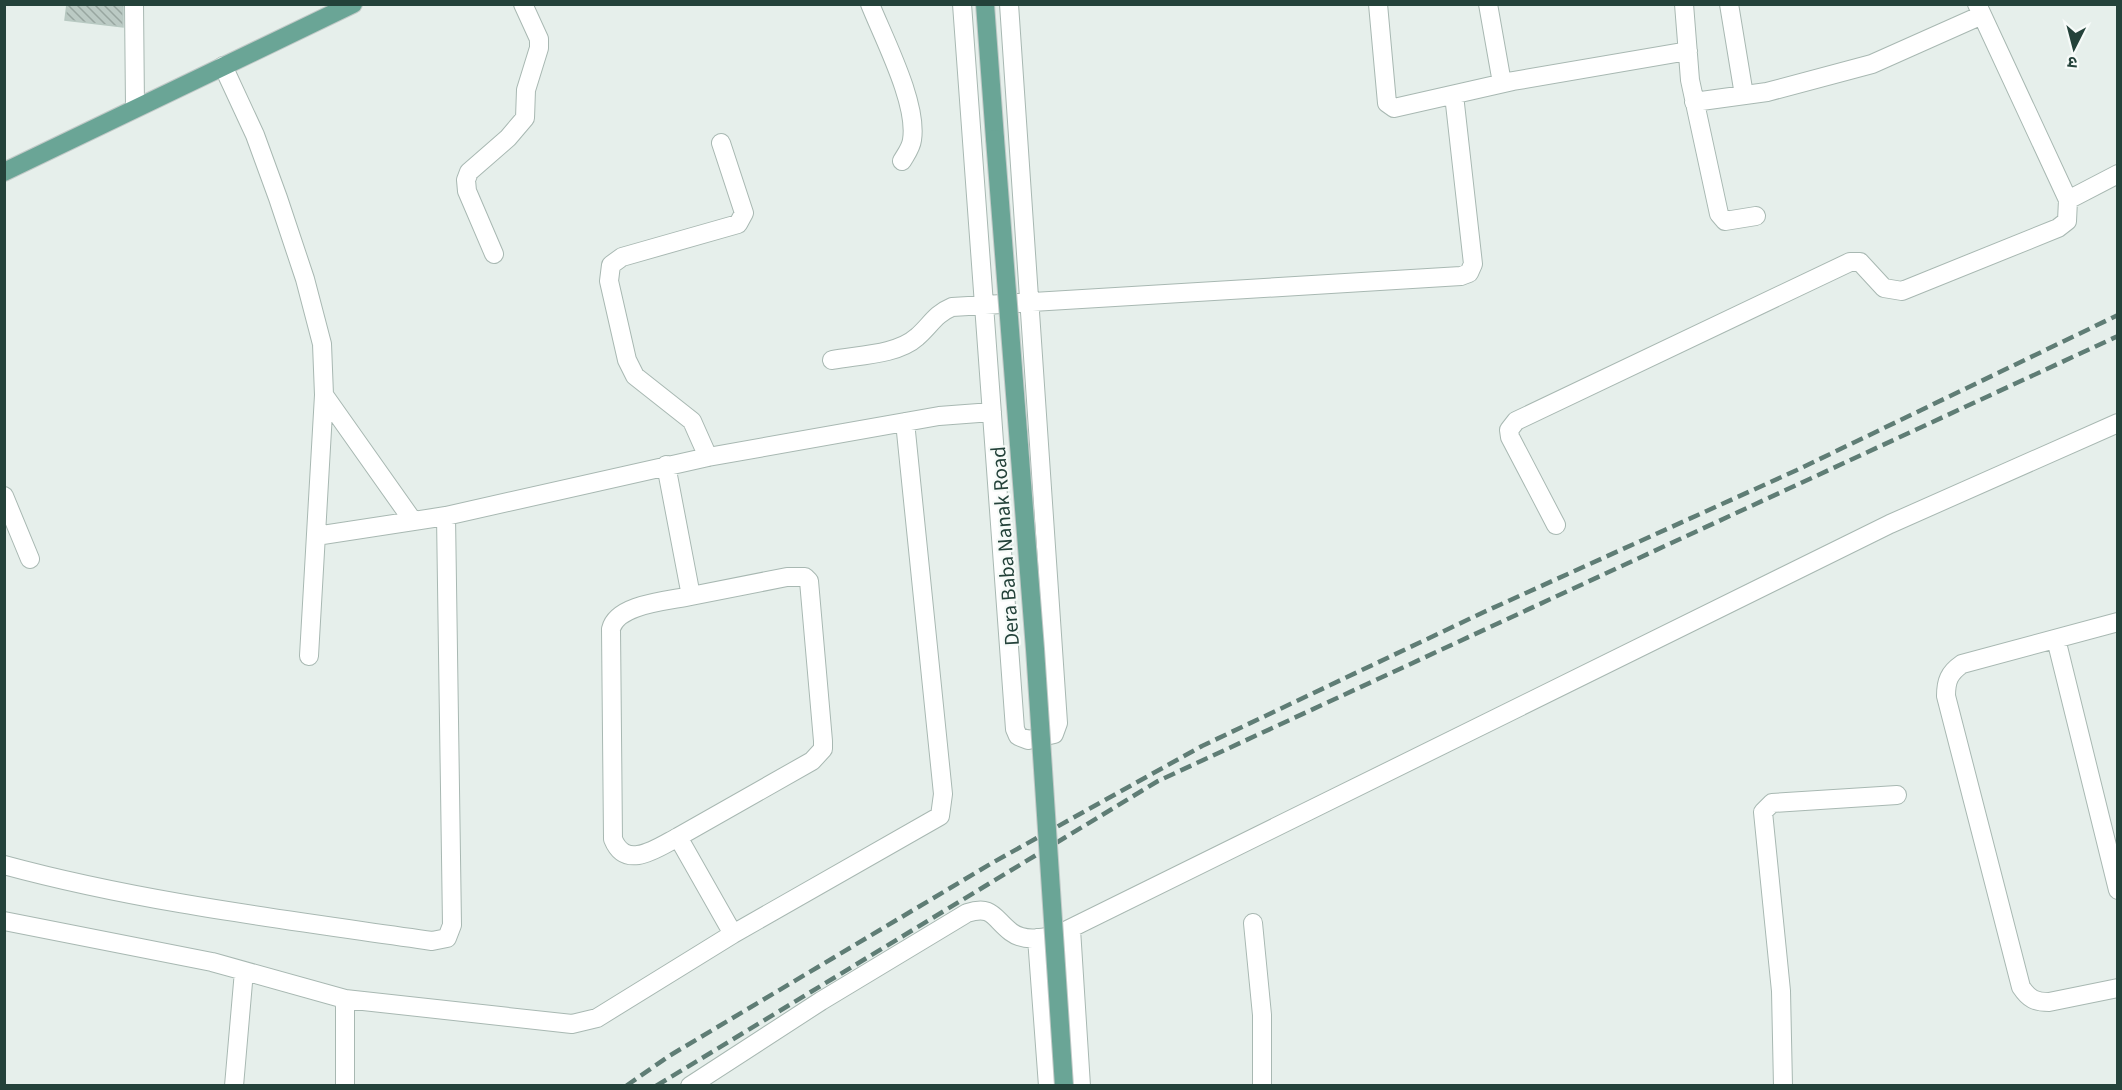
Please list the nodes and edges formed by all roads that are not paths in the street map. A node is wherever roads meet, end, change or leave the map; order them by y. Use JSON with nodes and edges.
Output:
{"nodes":[{"id":1,"x":134,"y":4,"type":"edge"},
{"id":2,"x":352,"y":4,"type":"edge"},
{"id":3,"x":523,"y":4,"type":"edge"},
{"id":4,"x":870,"y":4,"type":"edge"},
{"id":5,"x":962,"y":4,"type":"edge"},
{"id":6,"x":985,"y":4,"type":"edge"},
{"id":7,"x":1009,"y":4,"type":"edge"},
{"id":8,"x":1378,"y":4,"type":"edge"},
{"id":9,"x":1488,"y":4,"type":"edge"},
{"id":10,"x":1684,"y":4,"type":"edge"},
{"id":11,"x":1729,"y":4,"type":"edge"},
{"id":12,"x":1979,"y":10,"type":"edge"},
{"id":13,"x":1688,"y":51,"type":"junction"},
{"id":14,"x":223,"y":66,"type":"junction"},
{"id":15,"x":1502,"y":83,"type":"junction"},
{"id":16,"x":1454,"y":94,"type":"junction"},
{"id":17,"x":1744,"y":95,"type":"junction"},
{"id":18,"x":1694,"y":102,"type":"junction"},
{"id":19,"x":135,"y":107,"type":"junction"},
{"id":20,"x":721,"y":143,"type":"dead end"},
{"id":21,"x":902,"y":161,"type":"dead end"},
{"id":22,"x":4,"y":172,"type":"edge"},
{"id":23,"x":2118,"y":174,"type":"edge"},
{"id":24,"x":2068,"y":200,"type":"junction"},
{"id":25,"x":1756,"y":216,"type":"dead end"},
{"id":26,"x":494,"y":254,"type":"dead end"},
{"id":27,"x":1029,"y":302,"type":"junction"},
{"id":28,"x":984,"y":305,"type":"junction"},
{"id":29,"x":832,"y":360,"type":"dead end"},
{"id":30,"x":324,"y":395,"type":"junction"},
{"id":31,"x":992,"y":412,"type":"junction"},
{"id":32,"x":905,"y":422,"type":"junction"},
{"id":33,"x":2118,"y":423,"type":"edge"},
{"id":34,"x":708,"y":457,"type":"junction"},
{"id":35,"x":666,"y":465,"type":"junction"},
{"id":36,"x":4,"y":496,"type":"edge"},
{"id":37,"x":446,"y":516,"type":"junction"},
{"id":38,"x":413,"y":521,"type":"junction"},
{"id":39,"x":1556,"y":525,"type":"dead end"},
{"id":40,"x":316,"y":536,"type":"junction"},
{"id":41,"x":30,"y":559,"type":"dead end"},
{"id":42,"x":691,"y":596,"type":"junction"},
{"id":43,"x":2118,"y":622,"type":"edge"},
{"id":44,"x":2056,"y":639,"type":"junction"},
{"id":45,"x":309,"y":656,"type":"dead end"},
{"id":46,"x":1897,"y":795,"type":"dead end"},
{"id":47,"x":678,"y":837,"type":"junction"},
{"id":48,"x":4,"y":865,"type":"edge"},
{"id":49,"x":2118,"y":890,"type":"edge"},
{"id":50,"x":4,"y":921,"type":"edge"},
{"id":51,"x":1253,"y":923,"type":"dead end"},
{"id":52,"x":1071,"y":929,"type":"junction"},
{"id":53,"x":733,"y":934,"type":"junction"},
{"id":54,"x":1037,"y":938,"type":"junction"},
{"id":55,"x":244,"y":971,"type":"junction"},
{"id":56,"x":2118,"y":988,"type":"edge"},
{"id":57,"x":345,"y":999,"type":"junction"},
{"id":58,"x":234,"y":1086,"type":"edge"},
{"id":59,"x":345,"y":1086,"type":"edge"},
{"id":60,"x":690,"y":1086,"type":"edge"},
{"id":61,"x":1048,"y":1086,"type":"edge"},
{"id":62,"x":1064,"y":1086,"type":"edge"},
{"id":63,"x":1081,"y":1086,"type":"edge"},
{"id":64,"x":1262,"y":1086,"type":"edge"},
{"id":65,"x":1784,"y":1086,"type":"edge"}],
"edges":[{"from":1,"to":19,"type":"street"},
{"from":2,"to":14,"type":"main road"},
{"from":3,"to":26,"type":"street"},
{"from":4,"to":21,"type":"street"},
{"from":5,"to":28,"type":"street"},
{"from":6,"to":62,"type":"main road","name":"Dera Baba Nanak Road","bridge":true},
{"from":7,"to":27,"type":"street"},
{"from":8,"to":16,"type":"street"},
{"from":9,"to":15,"type":"street"},
{"from":10,"to":13,"type":"street"},
{"from":11,"to":17,"type":"street"},
{"from":12,"to":17,"type":"street"},
{"from":12,"to":24,"type":"street"},
{"from":13,"to":15,"type":"street"},
{"from":13,"to":18,"type":"street"},
{"from":14,"to":19,"type":"main road"},
{"from":14,"to":30,"type":"street"},
{"from":15,"to":16,"type":"street"},
{"from":16,"to":27,"type":"street"},
{"from":17,"to":18,"type":"street"},
{"from":18,"to":25,"type":"street"},
{"from":19,"to":22,"type":"main road"},
{"from":20,"to":34,"type":"street"},
{"from":23,"to":24,"type":"street"},
{"from":24,"to":39,"type":"street"},
{"from":27,"to":28,"type":"street"},
{"from":27,"to":31,"type":"street"},
{"from":28,"to":29,"type":"street"},
{"from":28,"to":31,"type":"street"},
{"from":30,"to":38,"type":"street"},
{"from":30,"to":40,"type":"street"},
{"from":31,"to":32,"type":"street"},
{"from":32,"to":34,"type":"street"},
{"from":32,"to":53,"type":"street"},
{"from":33,"to":52,"type":"street"},
{"from":34,"to":35,"type":"street"},
{"from":35,"to":37,"type":"street"},
{"from":35,"to":42,"type":"street"},
{"from":36,"to":41,"type":"street"},
{"from":37,"to":38,"type":"street"},
{"from":37,"to":48,"type":"street"},
{"from":38,"to":40,"type":"street"},
{"from":40,"to":45,"type":"street"},
{"from":42,"to":47,"type":"street"},
{"from":42,"to":47,"type":"street"},
{"from":43,"to":44,"type":"street"},
{"from":44,"to":49,"type":"street"},
{"from":44,"to":56,"type":"street"},
{"from":46,"to":65,"type":"street"},
{"from":47,"to":53,"type":"street"},
{"from":50,"to":55,"type":"street"},
{"from":51,"to":64,"type":"street"},
{"from":52,"to":54,"type":"street"},
{"from":52,"to":63,"type":"street"},
{"from":53,"to":57,"type":"street"},
{"from":54,"to":60,"type":"street"},
{"from":54,"to":61,"type":"street"},
{"from":55,"to":57,"type":"street"},
{"from":55,"to":58,"type":"street"},
{"from":57,"to":59,"type":"street"}]}
